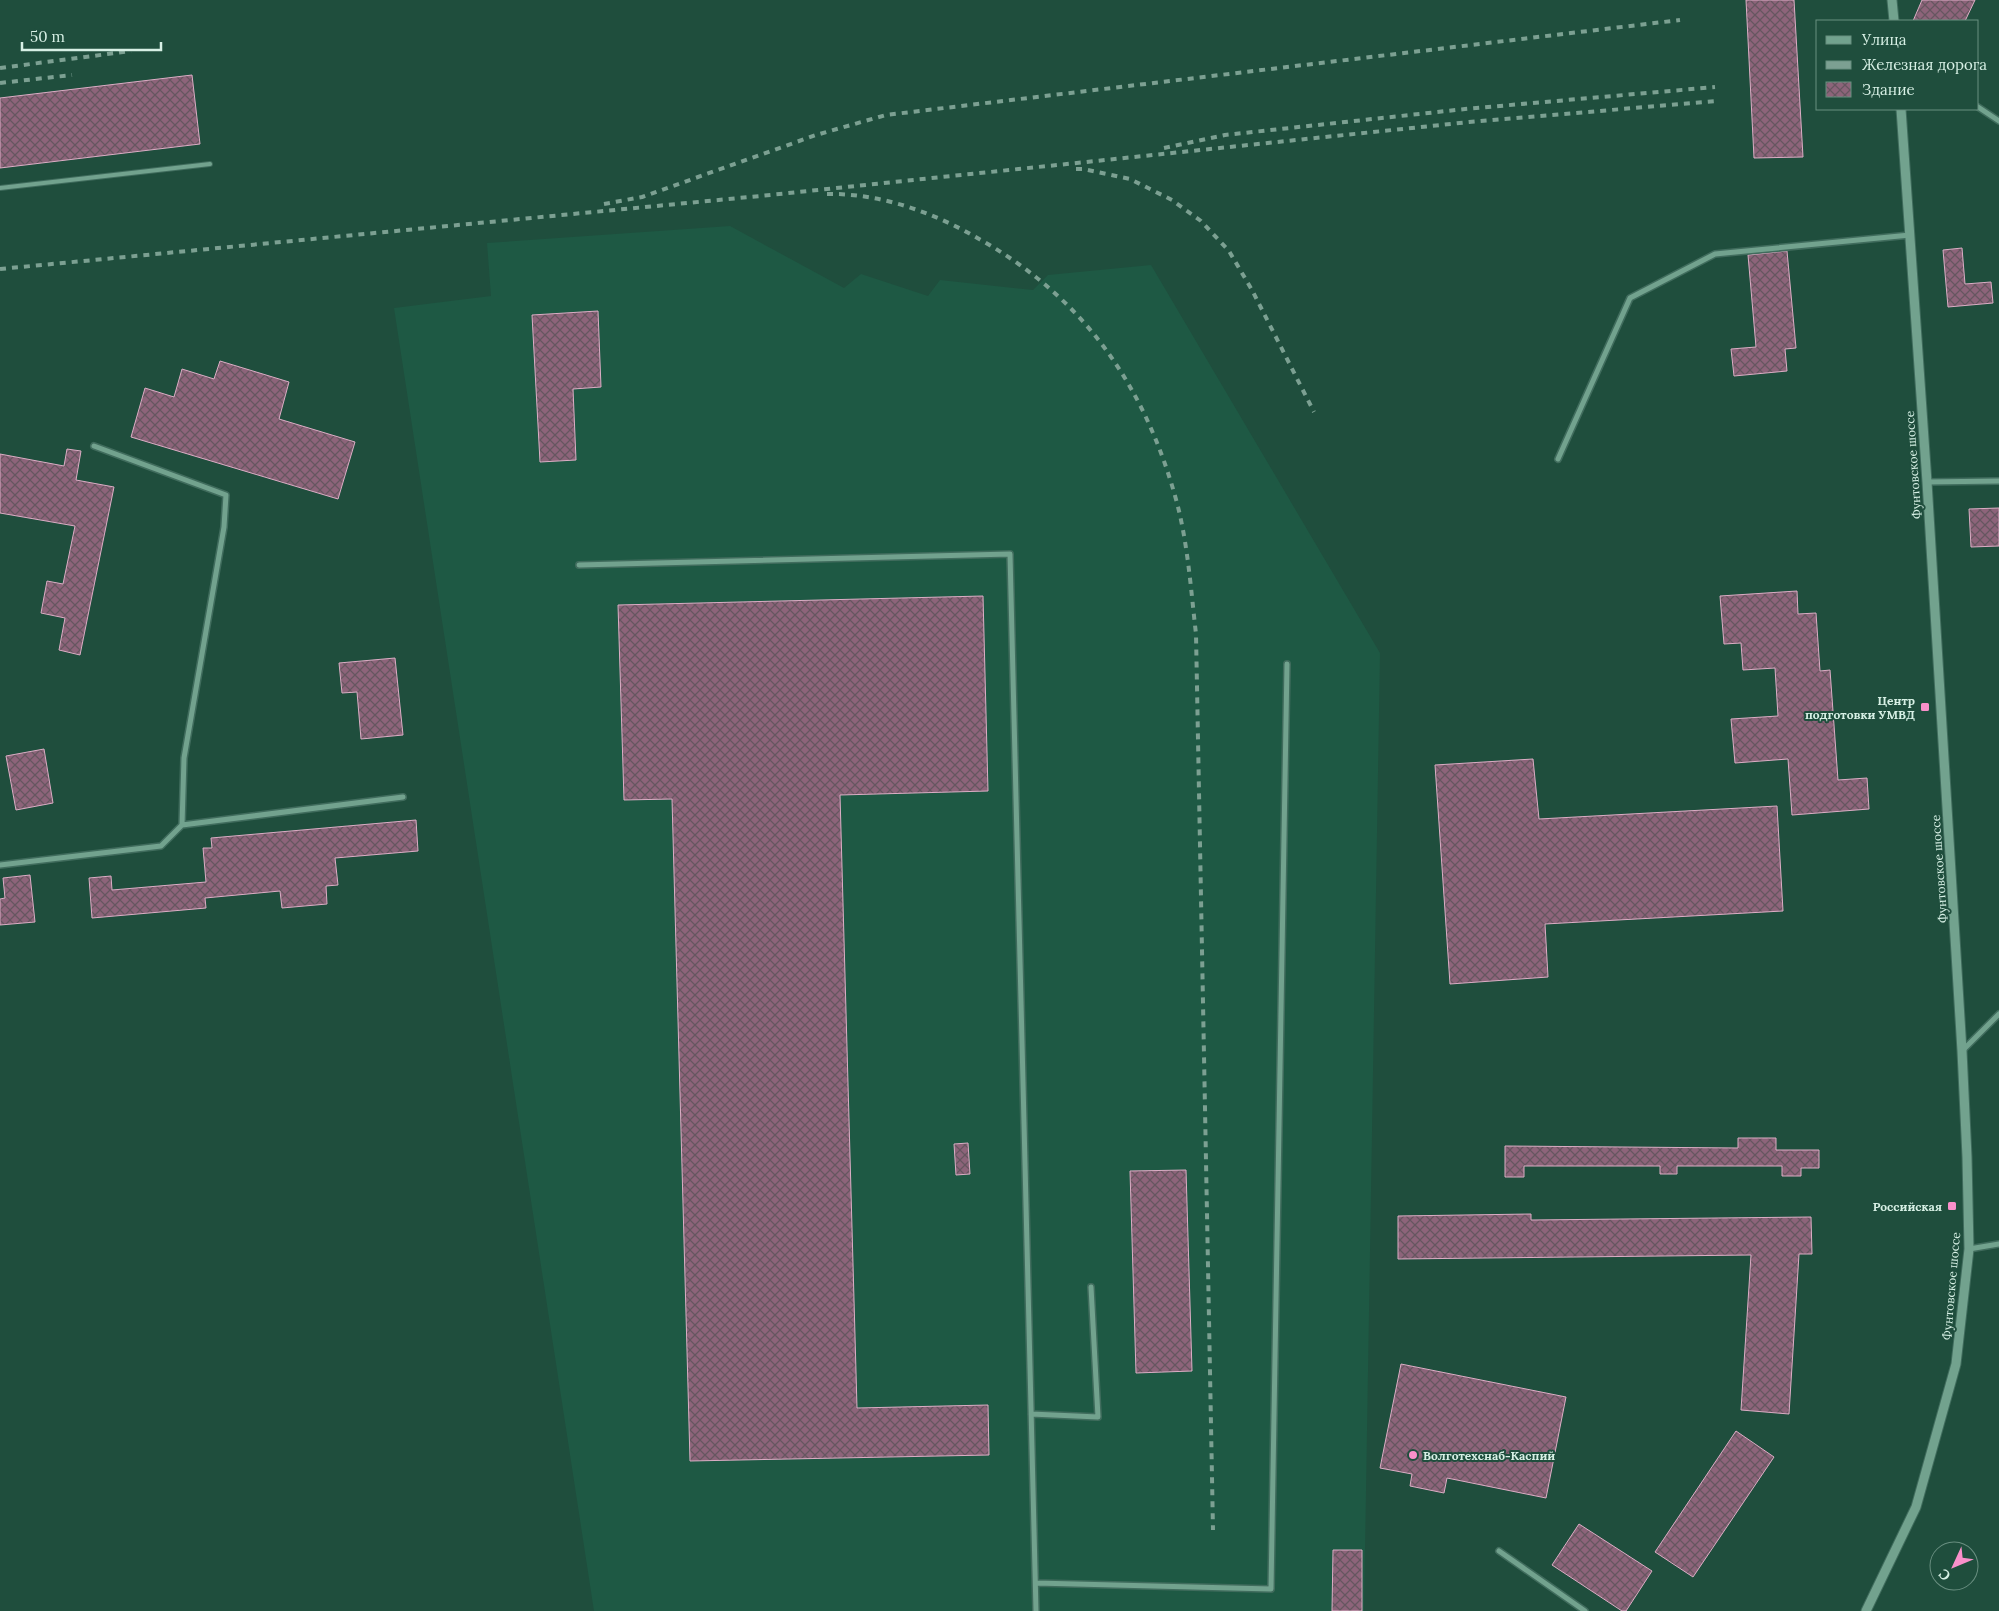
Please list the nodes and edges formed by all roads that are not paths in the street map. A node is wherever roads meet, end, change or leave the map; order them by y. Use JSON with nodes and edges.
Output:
{"nodes":[{"id":1,"x":1892,"y":0,"type":"edge"},
{"id":2,"x":1894,"y":20,"type":"edge"},
{"id":3,"x":1979,"y":108,"type":"edge"},
{"id":4,"x":1901,"y":110,"type":"edge"},
{"id":5,"x":1999,"y":121,"type":"edge"},
{"id":6,"x":210,"y":164,"type":"dead end"},
{"id":7,"x":0,"y":188,"type":"edge"},
{"id":8,"x":1910,"y":235,"type":"junction"},
{"id":9,"x":94,"y":446,"type":"dead end"},
{"id":10,"x":1558,"y":459,"type":"dead end"},
{"id":11,"x":1999,"y":481,"type":"edge"},
{"id":12,"x":1927,"y":482,"type":"junction"},
{"id":13,"x":579,"y":565,"type":"dead end"},
{"id":14,"x":1287,"y":664,"type":"dead end"},
{"id":15,"x":403,"y":797,"type":"dead end"},
{"id":16,"x":182,"y":825,"type":"junction"},
{"id":17,"x":0,"y":866,"type":"edge"},
{"id":18,"x":1999,"y":1014,"type":"edge"},
{"id":19,"x":1962,"y":1051,"type":"junction"},
{"id":20,"x":1999,"y":1244,"type":"edge"},
{"id":21,"x":1969,"y":1249,"type":"junction"},
{"id":22,"x":1091,"y":1287,"type":"dead end"},
{"id":23,"x":1031,"y":1414,"type":"junction"},
{"id":24,"x":1499,"y":1551,"type":"dead end"},
{"id":25,"x":1036,"y":1583,"type":"junction"},
{"id":26,"x":1036,"y":1611,"type":"edge"},
{"id":27,"x":1584,"y":1611,"type":"edge"},
{"id":28,"x":1866,"y":1611,"type":"edge"}],
"edges":[{"from":1,"to":2,"type":"street"},
{"from":3,"to":5,"type":"street"},
{"from":4,"to":8,"type":"street","name":"Фунтовское шоссе"},
{"from":6,"to":7,"type":"lane"},
{"from":8,"to":10,"type":"street"},
{"from":8,"to":12,"type":"street","name":"Фунтовское шоссе"},
{"from":9,"to":16,"type":"street"},
{"from":11,"to":12,"type":"street"},
{"from":12,"to":19,"type":"street","name":"Фунтовское шоссе"},
{"from":13,"to":23,"type":"street"},
{"from":14,"to":25,"type":"street"},
{"from":15,"to":16,"type":"street"},
{"from":16,"to":17,"type":"street"},
{"from":18,"to":19,"type":"street"},
{"from":19,"to":21,"type":"street","name":"Фунтовское шоссе"},
{"from":20,"to":21,"type":"street"},
{"from":21,"to":28,"type":"street","name":"Фунтовское шоссе"},
{"from":22,"to":23,"type":"street"},
{"from":23,"to":25,"type":"street"},
{"from":24,"to":27,"type":"street"},
{"from":25,"to":26,"type":"street"}]}
